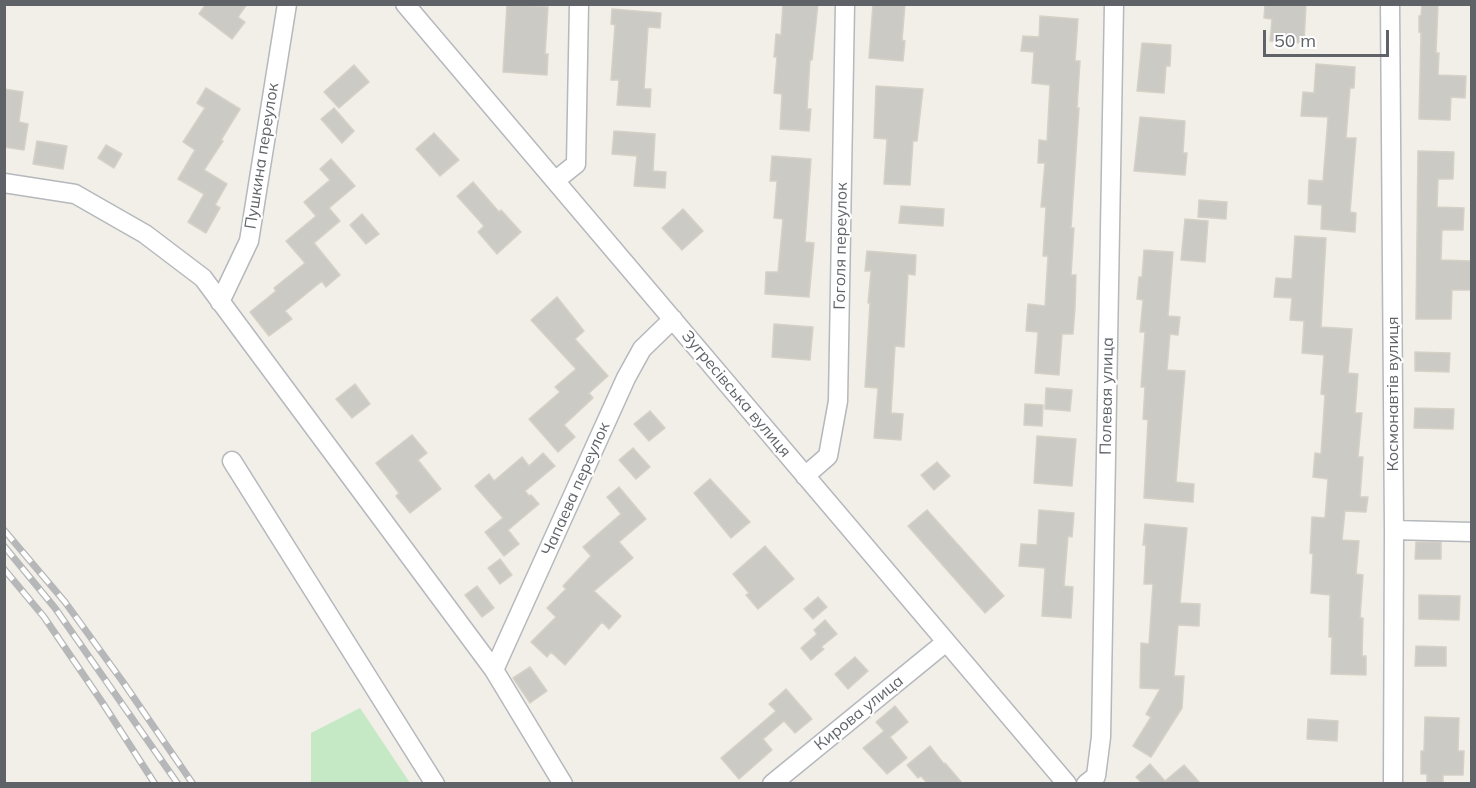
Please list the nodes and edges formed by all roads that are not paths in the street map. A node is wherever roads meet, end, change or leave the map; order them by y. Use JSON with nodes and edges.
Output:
{"nodes":[{"id":1,"x":287,"y":4,"type":"edge"},
{"id":2,"x":405,"y":4,"type":"edge"},
{"id":3,"x":579,"y":4,"type":"edge"},
{"id":4,"x":845,"y":4,"type":"edge"},
{"id":5,"x":1114,"y":4,"type":"edge"},
{"id":6,"x":1390,"y":4,"type":"edge"},
{"id":7,"x":556,"y":180,"type":"junction"},
{"id":8,"x":4,"y":183,"type":"edge"},
{"id":9,"x":220,"y":302,"type":"junction"},
{"id":10,"x":673,"y":319,"type":"junction"},
{"id":11,"x":232,"y":461,"type":"dead end"},
{"id":12,"x":805,"y":476,"type":"junction"},
{"id":13,"x":1394,"y":530,"type":"junction"},
{"id":14,"x":1472,"y":531,"type":"edge"},
{"id":15,"x":946,"y":642,"type":"junction"},
{"id":16,"x":494,"y":670,"type":"junction"},
{"id":17,"x":435,"y":783,"type":"edge"},
{"id":18,"x":563,"y":783,"type":"edge"},
{"id":19,"x":772,"y":783,"type":"edge"},
{"id":20,"x":1067,"y":783,"type":"edge"},
{"id":21,"x":1086,"y":783,"type":"edge"},
{"id":22,"x":1393,"y":783,"type":"edge"}],
"edges":[{"from":1,"to":9,"type":"street","name":"Пушкина переулок"},
{"from":2,"to":7,"type":"street","name":"Зугресівська вулиця"},
{"from":3,"to":7,"type":"street"},
{"from":4,"to":12,"type":"street","name":"Гоголя переулок"},
{"from":5,"to":21,"type":"street","name":"Полевая улица"},
{"from":6,"to":13,"type":"street","name":"Космонавтів вулиця"},
{"from":7,"to":10,"type":"street","name":"Зугресівська вулиця"},
{"from":8,"to":9,"type":"street"},
{"from":9,"to":16,"type":"street"},
{"from":10,"to":12,"type":"street","name":"Зугресівська вулиця"},
{"from":10,"to":16,"type":"street","name":"Чапаева переулок"},
{"from":11,"to":17,"type":"street"},
{"from":12,"to":15,"type":"street","name":"Зугресівська вулиця"},
{"from":13,"to":14,"type":"street"},
{"from":13,"to":22,"type":"street","name":"Космонавтів вулиця"},
{"from":15,"to":19,"type":"street","name":"Кирова улица"},
{"from":15,"to":20,"type":"street","name":"Зугресівська вулиця"},
{"from":16,"to":18,"type":"street"}]}
